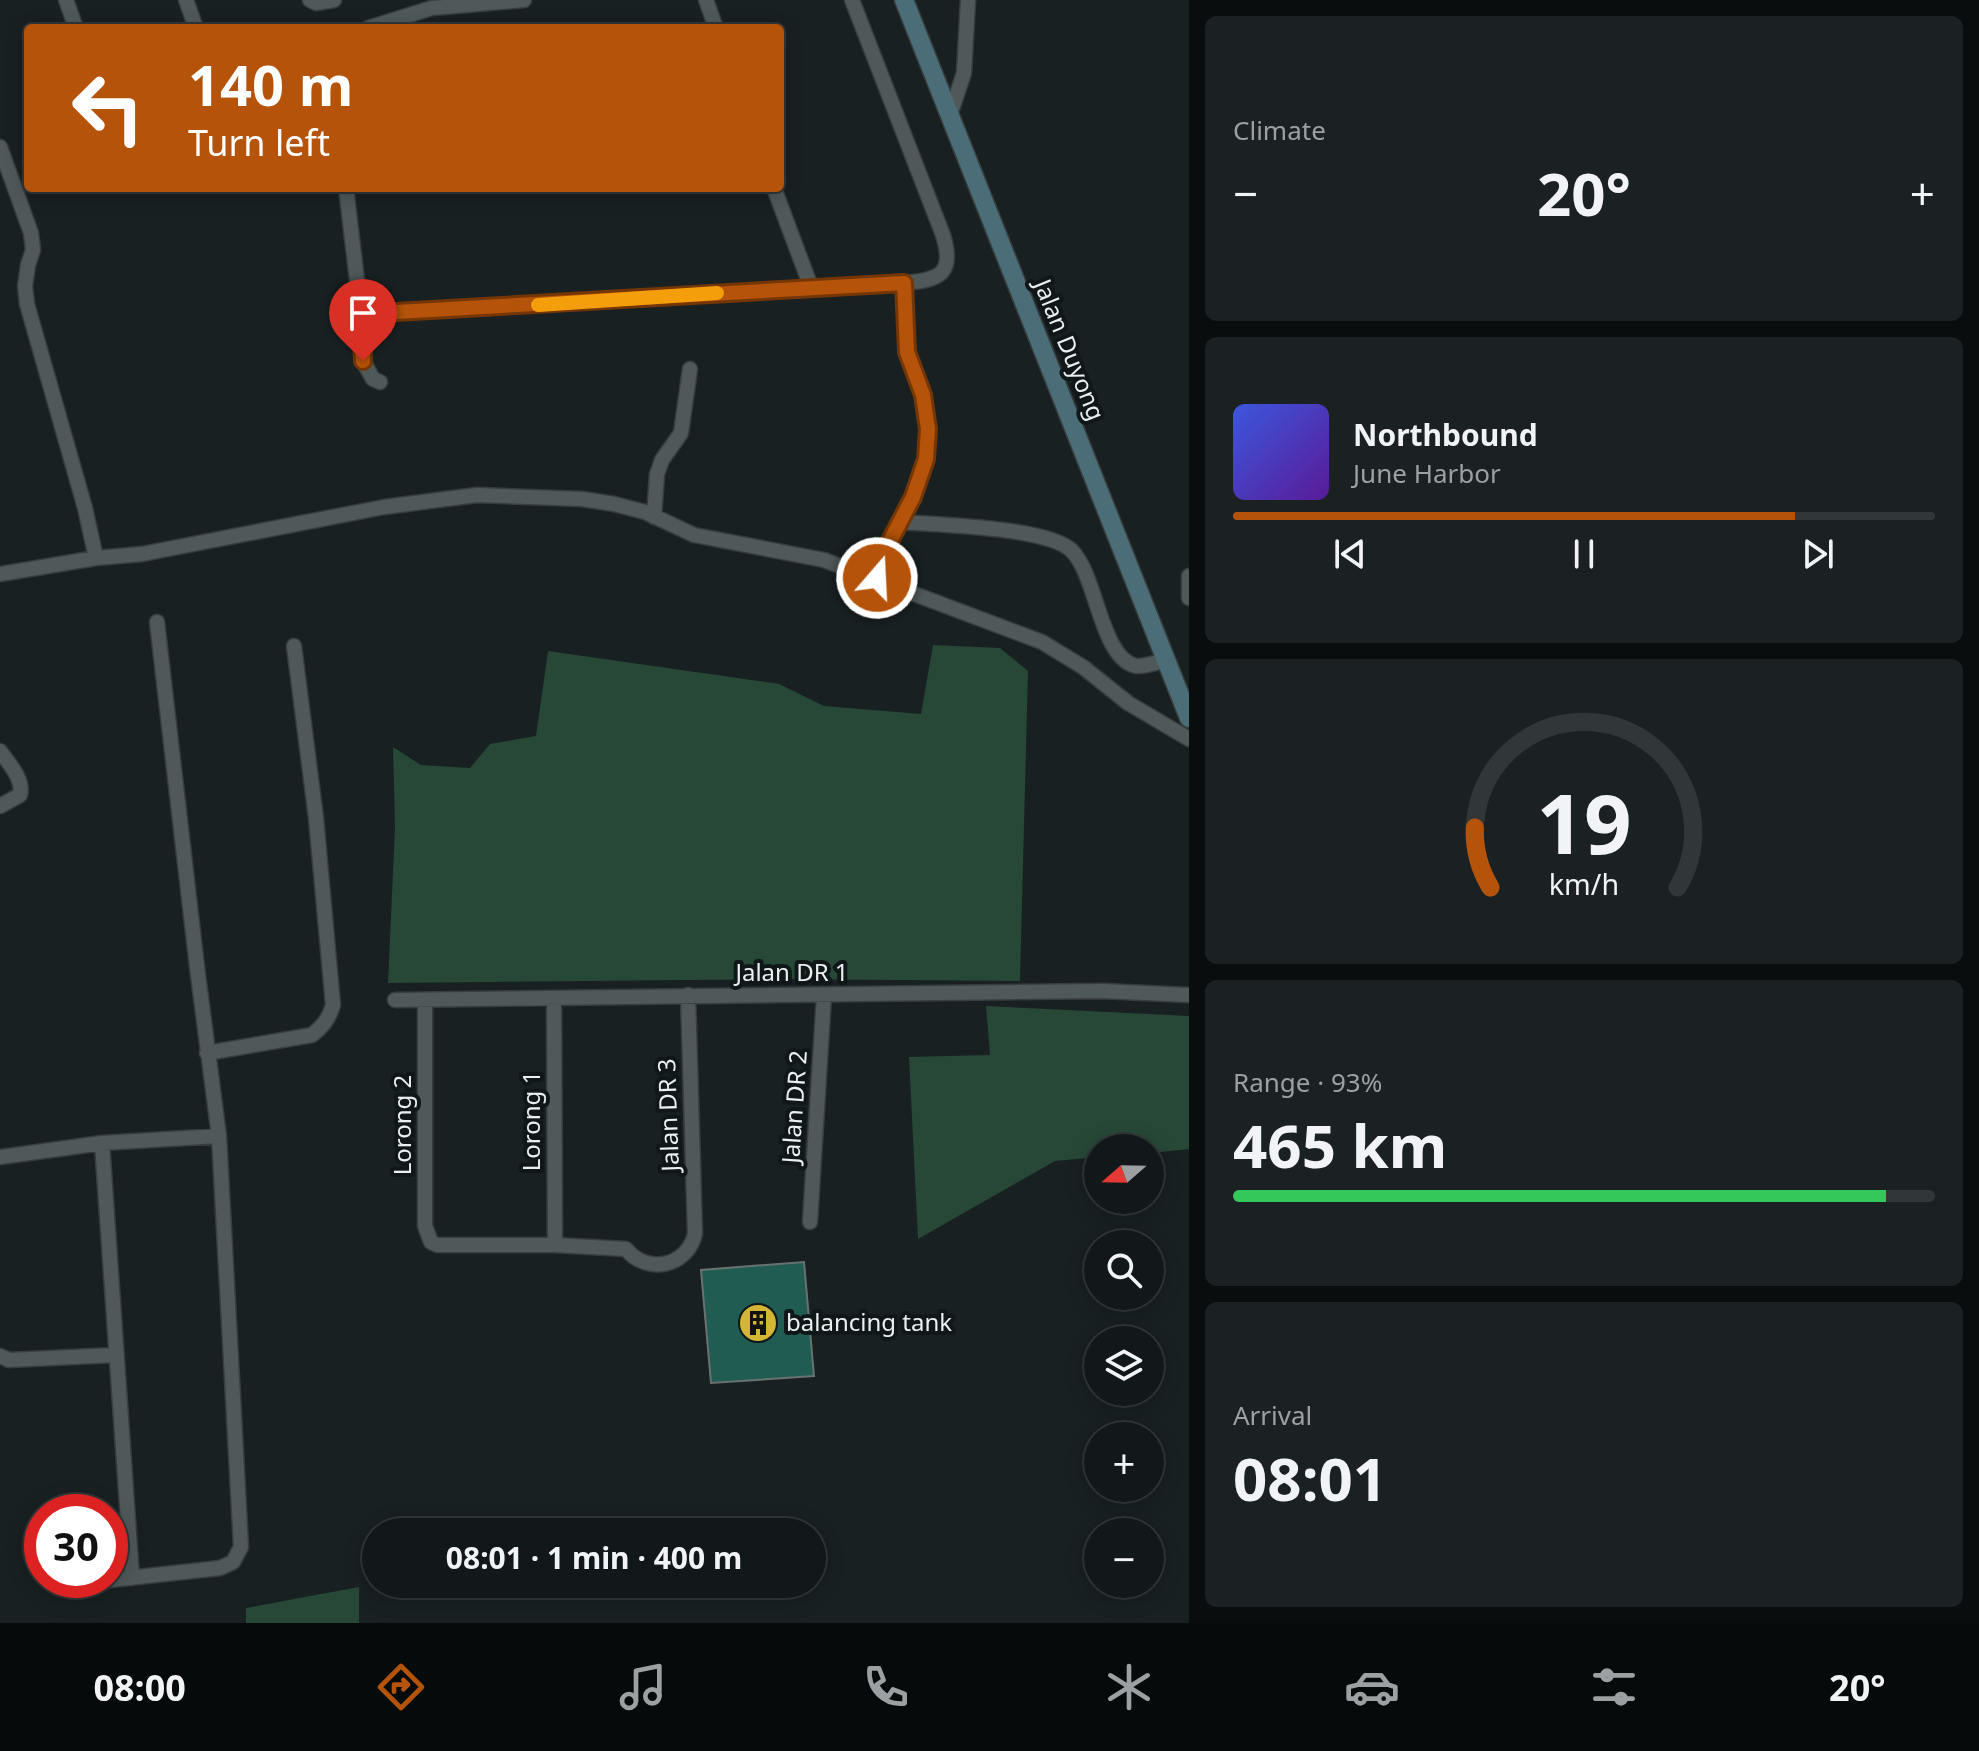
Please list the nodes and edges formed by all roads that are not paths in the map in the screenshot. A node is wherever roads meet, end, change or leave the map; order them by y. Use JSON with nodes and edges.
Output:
{"nodes":[{"id":1,"x":66,"y":0,"type":"edge"},
{"id":2,"x":186,"y":0,"type":"edge"},
{"id":3,"x":310,"y":0,"type":"edge"},
{"id":4,"x":334,"y":0,"type":"edge"},
{"id":5,"x":524,"y":0,"type":"edge"},
{"id":6,"x":706,"y":0,"type":"edge"},
{"id":7,"x":852,"y":0,"type":"edge"},
{"id":8,"x":904,"y":0,"type":"edge"},
{"id":9,"x":968,"y":0,"type":"edge"},
{"id":10,"x":75,"y":24,"type":"edge"},
{"id":11,"x":195,"y":24,"type":"edge"},
{"id":12,"x":381,"y":24,"type":"edge"},
{"id":13,"x":715,"y":24,"type":"edge"},
{"id":14,"x":950,"y":115,"type":"junction"},
{"id":15,"x":0,"y":147,"type":"edge"},
{"id":16,"x":346,"y":192,"type":"edge"},
{"id":17,"x":775,"y":192,"type":"edge"},
{"id":18,"x":904,"y":283,"type":"junction"},
{"id":19,"x":811,"y":287,"type":"junction"},
{"id":20,"x":361,"y":314,"type":"junction"},
{"id":21,"x":690,"y":369,"type":"dead end"},
{"id":22,"x":380,"y":382,"type":"dead end"},
{"id":23,"x":654,"y":517,"type":"junction"},
{"id":24,"x":901,"y":522,"type":"junction"},
{"id":25,"x":96,"y":558,"type":"junction"},
{"id":26,"x":0,"y":574,"type":"edge"},
{"id":27,"x":1189,"y":576,"type":"edge"},
{"id":28,"x":877,"y":578,"type":"junction"},
{"id":29,"x":1189,"y":598,"type":"edge"},
{"id":30,"x":157,"y":622,"type":"dead end"},
{"id":31,"x":294,"y":646,"type":"dead end"},
{"id":32,"x":1166,"y":660,"type":"junction"},
{"id":33,"x":1189,"y":718,"type":"edge"},
{"id":34,"x":1189,"y":739,"type":"edge"},
{"id":35,"x":0,"y":751,"type":"edge"},
{"id":36,"x":0,"y":806,"type":"edge"},
{"id":37,"x":688,"y":995,"type":"junction"},
{"id":38,"x":824,"y":995,"type":"junction"},
{"id":39,"x":1189,"y":995,"type":"edge"},
{"id":40,"x":554,"y":998,"type":"junction"},
{"id":41,"x":395,"y":1000,"type":"dead end"},
{"id":42,"x":425,"y":1000,"type":"junction"},
{"id":43,"x":207,"y":1053,"type":"junction"},
{"id":44,"x":219,"y":1136,"type":"junction"},
{"id":45,"x":102,"y":1143,"type":"junction"},
{"id":46,"x":0,"y":1157,"type":"edge"},
{"id":47,"x":810,"y":1222,"type":"dead end"},
{"id":48,"x":555,"y":1245,"type":"junction"},
{"id":49,"x":115,"y":1355,"type":"junction"},
{"id":50,"x":0,"y":1356,"type":"edge"},
{"id":51,"x":128,"y":1578,"type":"edge"},
{"id":52,"x":132,"y":1578,"type":"junction"}],
"edges":[{"from":1,"to":10,"type":"street"},
{"from":2,"to":11,"type":"street"},
{"from":3,"to":4,"type":"street"},
{"from":5,"to":12,"type":"street"},
{"from":6,"to":13,"type":"street"},
{"from":7,"to":18,"type":"street"},
{"from":8,"to":14,"type":"main road","name":"Jalan Duyong"},
{"from":9,"to":14,"type":"street"},
{"from":14,"to":32,"type":"main road","name":"Jalan Duyong"},
{"from":15,"to":25,"type":"street"},
{"from":16,"to":20,"type":"street"},
{"from":17,"to":19,"type":"street"},
{"from":18,"to":19,"type":"street"},
{"from":18,"to":24,"type":"street"},
{"from":19,"to":20,"type":"street"},
{"from":20,"to":22,"type":"street"},
{"from":21,"to":23,"type":"street"},
{"from":23,"to":25,"type":"street"},
{"from":23,"to":28,"type":"street"},
{"from":24,"to":28,"type":"street"},
{"from":24,"to":32,"type":"street"},
{"from":25,"to":26,"type":"street"},
{"from":27,"to":29,"type":"street"},
{"from":28,"to":34,"type":"street"},
{"from":30,"to":43,"type":"street"},
{"from":31,"to":43,"type":"street"},
{"from":32,"to":33,"type":"main road","name":"Jalan Duyong"},
{"from":35,"to":36,"type":"street"},
{"from":37,"to":38,"type":"street","name":"Jalan DR 1"},
{"from":37,"to":40,"type":"street","name":"Jalan DR 1"},
{"from":37,"to":48,"type":"street","name":"Jalan DR 3"},
{"from":38,"to":39,"type":"street","name":"Jalan DR 1"},
{"from":38,"to":47,"type":"street","name":"Jalan DR 2"},
{"from":40,"to":42,"type":"street","name":"Jalan DR 1"},
{"from":40,"to":48,"type":"street","name":"Lorong 1"},
{"from":41,"to":42,"type":"street","name":"Jalan DR 1"},
{"from":42,"to":48,"type":"street","name":"Lorong 2"},
{"from":43,"to":44,"type":"street"},
{"from":44,"to":45,"type":"street"},
{"from":44,"to":52,"type":"street"},
{"from":45,"to":46,"type":"street"},
{"from":45,"to":49,"type":"street"},
{"from":49,"to":50,"type":"street"},
{"from":49,"to":52,"type":"street"},
{"from":51,"to":52,"type":"street"}]}
